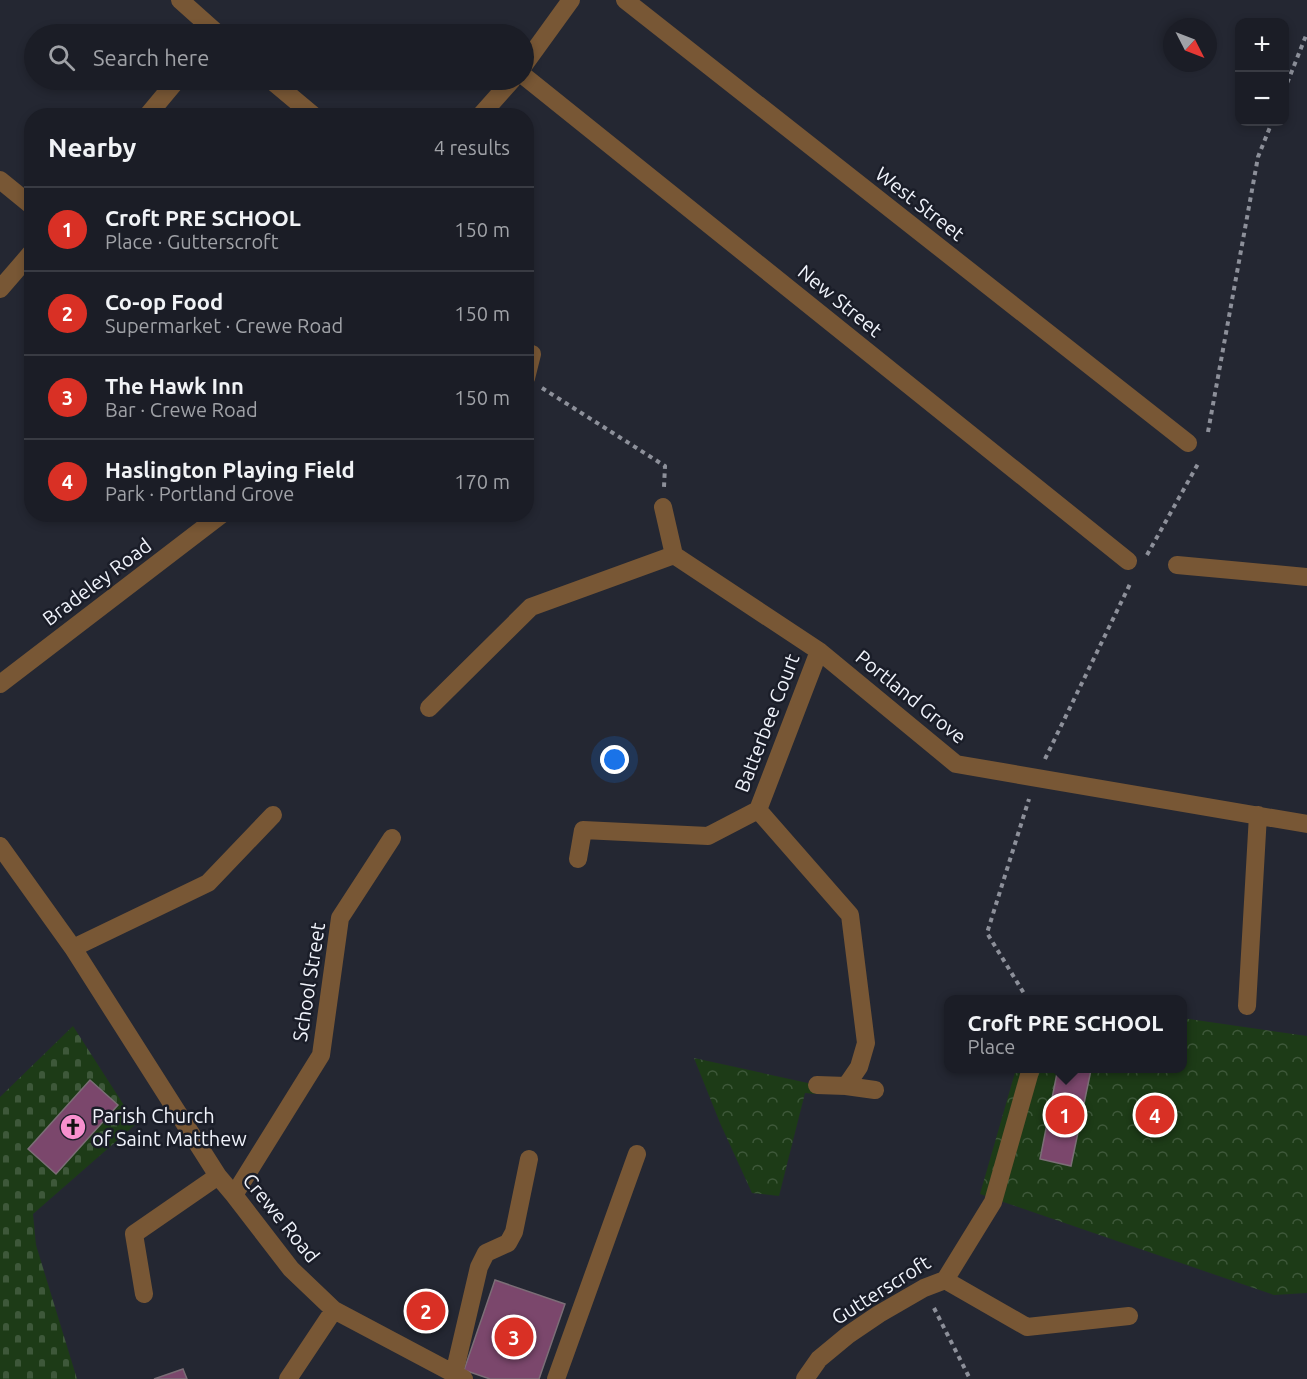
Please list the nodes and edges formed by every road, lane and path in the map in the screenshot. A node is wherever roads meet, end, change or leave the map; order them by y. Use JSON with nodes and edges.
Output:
{"nodes":[{"id":1,"x":180,"y":0,"type":"edge"},
{"id":2,"x":571,"y":0,"type":"edge"},
{"id":3,"x":625,"y":0,"type":"edge"},
{"id":4,"x":205,"y":24,"type":"edge"},
{"id":5,"x":1307,"y":33,"type":"edge"},
{"id":6,"x":534,"y":51,"type":"edge"},
{"id":7,"x":1289,"y":78,"type":"edge"},
{"id":8,"x":534,"y":84,"type":"edge"},
{"id":9,"x":169,"y":90,"type":"edge"},
{"id":10,"x":283,"y":90,"type":"edge"},
{"id":11,"x":503,"y":90,"type":"edge"},
{"id":12,"x":154,"y":108,"type":"edge"},
{"id":13,"x":304,"y":108,"type":"edge"},
{"id":14,"x":487,"y":108,"type":"edge"},
{"id":15,"x":0,"y":180,"type":"edge"},
{"id":16,"x":24,"y":200,"type":"edge"},
{"id":17,"x":24,"y":261,"type":"edge"},
{"id":18,"x":0,"y":289,"type":"edge"},
{"id":19,"x":534,"y":383,"type":"edge"},
{"id":20,"x":1188,"y":442,"type":"dead end"},
{"id":21,"x":664,"y":466,"type":"dead end"},
{"id":22,"x":663,"y":507,"type":"dead end"},
{"id":23,"x":212,"y":522,"type":"edge"},
{"id":24,"x":674,"y":555,"type":"junction"},
{"id":25,"x":1128,"y":561,"type":"dead end"},
{"id":26,"x":1177,"y":565,"type":"dead end"},
{"id":27,"x":1307,"y":577,"type":"edge"},
{"id":28,"x":819,"y":651,"type":"junction"},
{"id":29,"x":0,"y":684,"type":"edge"},
{"id":30,"x":429,"y":708,"type":"dead end"},
{"id":31,"x":1036,"y":777,"type":"junction"},
{"id":32,"x":758,"y":810,"type":"junction"},
{"id":33,"x":273,"y":815,"type":"dead end"},
{"id":34,"x":1258,"y":815,"type":"junction"},
{"id":35,"x":1307,"y":824,"type":"edge"},
{"id":36,"x":392,"y":838,"type":"dead end"},
{"id":37,"x":0,"y":846,"type":"edge"},
{"id":38,"x":578,"y":859,"type":"dead end"},
{"id":39,"x":73,"y":948,"type":"junction"},
{"id":40,"x":1026,"y":995,"type":"edge"},
{"id":41,"x":1247,"y":1006,"type":"dead end"},
{"id":42,"x":1030,"y":1073,"type":"edge"},
{"id":43,"x":817,"y":1085,"type":"dead end"},
{"id":44,"x":846,"y":1086,"type":"junction"},
{"id":45,"x":875,"y":1090,"type":"dead end"},
{"id":46,"x":637,"y":1154,"type":"dead end"},
{"id":47,"x":529,"y":1159,"type":"dead end"},
{"id":48,"x":218,"y":1176,"type":"junction"},
{"id":49,"x":234,"y":1195,"type":"junction"},
{"id":50,"x":945,"y":1280,"type":"junction"},
{"id":51,"x":924,"y":1288,"type":"junction"},
{"id":52,"x":144,"y":1294,"type":"dead end"},
{"id":53,"x":334,"y":1310,"type":"junction"},
{"id":54,"x":1129,"y":1316,"type":"dead end"},
{"id":55,"x":459,"y":1376,"type":"edge"},
{"id":56,"x":288,"y":1379,"type":"edge"},
{"id":57,"x":556,"y":1379,"type":"edge"},
{"id":58,"x":805,"y":1379,"type":"edge"},
{"id":59,"x":970,"y":1379,"type":"edge"}],
"edges":[{"from":1,"to":4,"type":"street"},
{"from":2,"to":6,"type":"street"},
{"from":3,"to":20,"type":"street","name":"West Street"},
{"from":5,"to":7,"type":"path"},
{"from":8,"to":25,"type":"street","name":"New Street"},
{"from":9,"to":12,"type":"street"},
{"from":10,"to":13,"type":"street"},
{"from":11,"to":14,"type":"street"},
{"from":15,"to":16,"type":"street"},
{"from":17,"to":18,"type":"street"},
{"from":19,"to":21,"type":"path"},
{"from":22,"to":24,"type":"street"},
{"from":23,"to":29,"type":"street","name":"Bradeley Road"},
{"from":24,"to":28,"type":"street","name":"Portland Grove"},
{"from":24,"to":30,"type":"street"},
{"from":26,"to":27,"type":"street"},
{"from":28,"to":31,"type":"street","name":"Portland Grove"},
{"from":28,"to":32,"type":"street","name":"Batterbee Court"},
{"from":31,"to":34,"type":"street","name":"Portland Grove"},
{"from":31,"to":40,"type":"path"},
{"from":32,"to":38,"type":"street","name":"Batterbee Court"},
{"from":32,"to":44,"type":"street","name":"Batterbee Court"},
{"from":33,"to":39,"type":"street"},
{"from":34,"to":35,"type":"street","name":"Portland Grove"},
{"from":34,"to":41,"type":"street"},
{"from":36,"to":49,"type":"street","name":"School Street"},
{"from":37,"to":39,"type":"street","name":"Crewe Road"},
{"from":39,"to":48,"type":"street","name":"Crewe Road"},
{"from":42,"to":50,"type":"street","name":"Gutterscroft"},
{"from":43,"to":44,"type":"street"},
{"from":44,"to":45,"type":"street"},
{"from":46,"to":57,"type":"street"},
{"from":47,"to":55,"type":"street"},
{"from":48,"to":49,"type":"street","name":"Crewe Road"},
{"from":48,"to":52,"type":"street"},
{"from":49,"to":53,"type":"street","name":"Crewe Road"},
{"from":50,"to":51,"type":"street","name":"Gutterscroft"},
{"from":50,"to":54,"type":"street"},
{"from":51,"to":58,"type":"street","name":"Gutterscroft"},
{"from":51,"to":59,"type":"path"},
{"from":53,"to":55,"type":"street","name":"Crewe Road"},
{"from":53,"to":56,"type":"street"}]}
